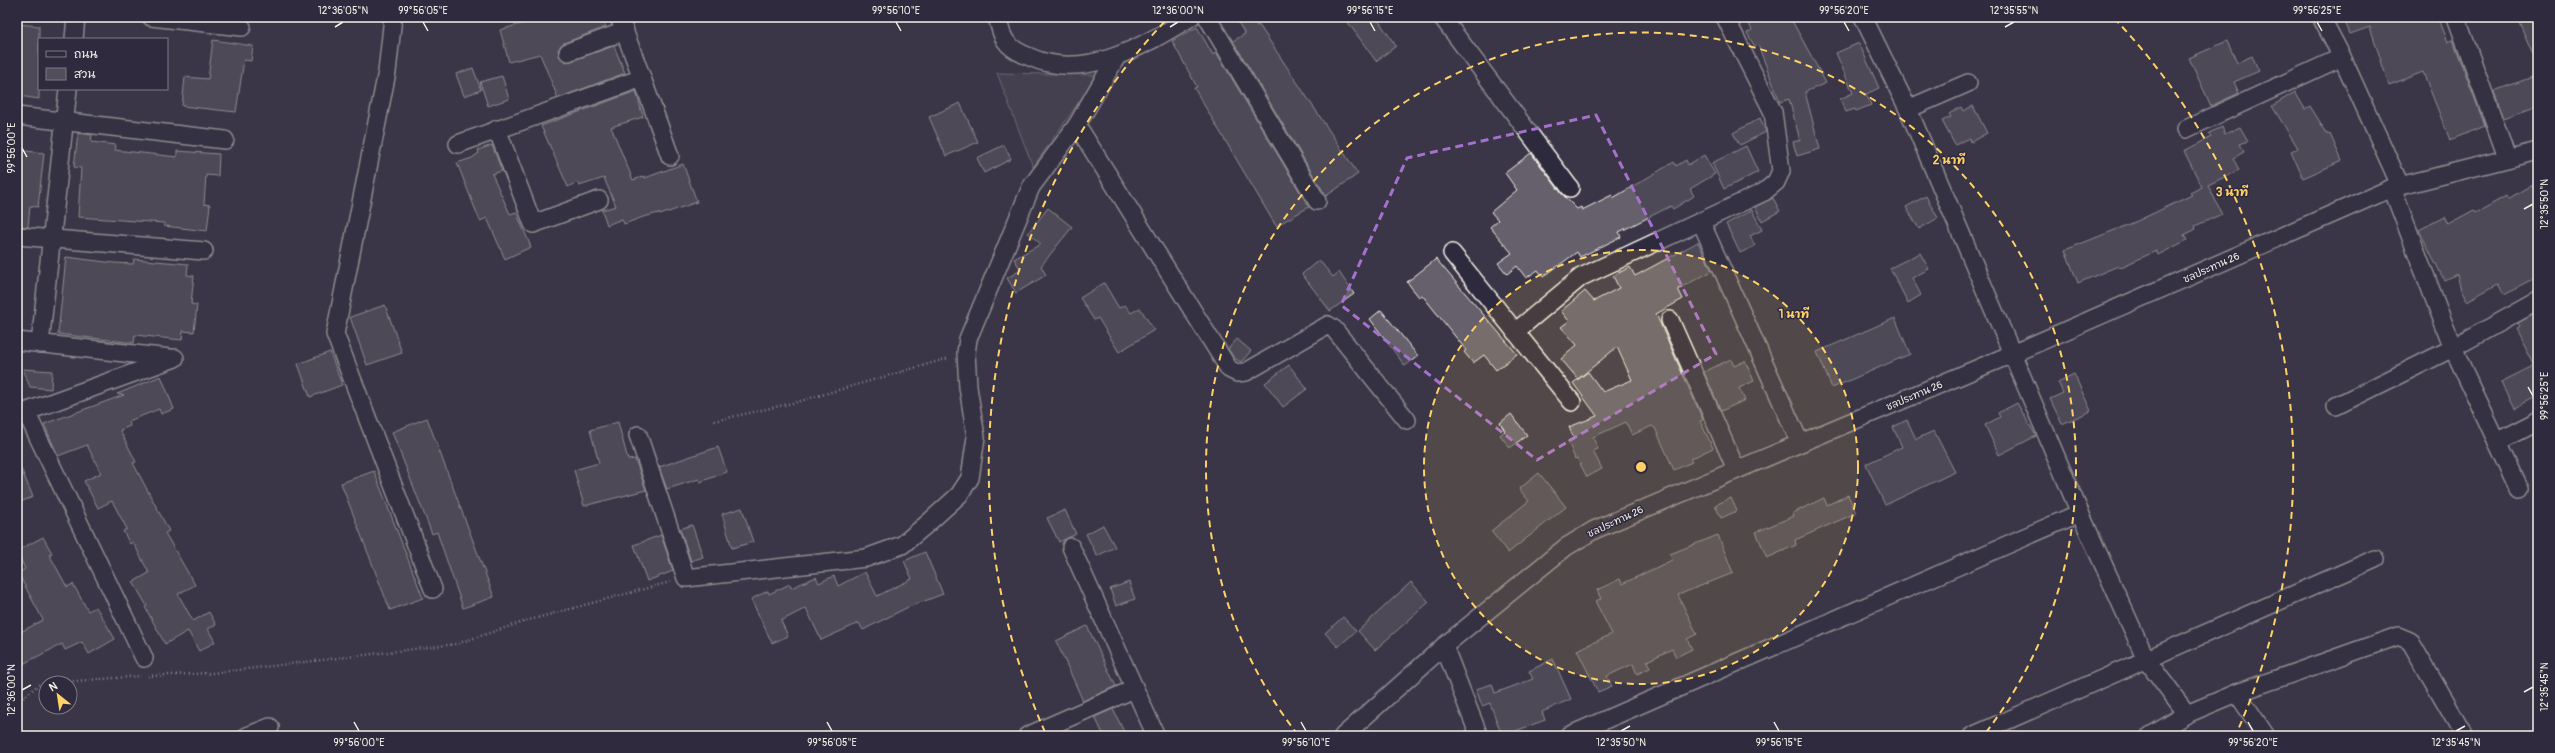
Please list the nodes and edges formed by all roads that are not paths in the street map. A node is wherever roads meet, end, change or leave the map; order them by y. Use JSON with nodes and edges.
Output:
{"nodes":[{"id":1,"x":76,"y":17,"type":"edge"},
{"id":2,"x":151,"y":17,"type":"edge"},
{"id":3,"x":393,"y":17,"type":"edge"},
{"id":4,"x":997,"y":17,"type":"edge"},
{"id":5,"x":1191,"y":17,"type":"edge"},
{"id":6,"x":1207,"y":17,"type":"edge"},
{"id":7,"x":1442,"y":17,"type":"edge"},
{"id":8,"x":1726,"y":17,"type":"edge"},
{"id":9,"x":2321,"y":17,"type":"edge"},
{"id":10,"x":2456,"y":17,"type":"edge"},
{"id":11,"x":1864,"y":19,"type":"dead end"},
{"id":12,"x":622,"y":24,"type":"edge"},
{"id":13,"x":242,"y":27,"type":"dead end"},
{"id":14,"x":74,"y":38,"type":"edge"},
{"id":15,"x":568,"y":52,"type":"dead end"},
{"id":16,"x":1116,"y":58,"type":"junction"},
{"id":17,"x":2342,"y":58,"type":"junction"},
{"id":18,"x":642,"y":78,"type":"junction"},
{"id":19,"x":1968,"y":83,"type":"dead end"},
{"id":20,"x":68,"y":90,"type":"edge"},
{"id":21,"x":1908,"y":109,"type":"junction"},
{"id":22,"x":17,"y":116,"type":"edge"},
{"id":23,"x":65,"y":122,"type":"junction"},
{"id":24,"x":1077,"y":125,"type":"junction"},
{"id":25,"x":497,"y":129,"type":"junction"},
{"id":26,"x":2186,"y":129,"type":"dead end"},
{"id":27,"x":225,"y":140,"type":"dead end"},
{"id":28,"x":458,"y":144,"type":"dead end"},
{"id":29,"x":2538,"y":151,"type":"edge"},
{"id":30,"x":670,"y":156,"type":"dead end"},
{"id":31,"x":2507,"y":157,"type":"junction"},
{"id":32,"x":2396,"y":187,"type":"junction"},
{"id":33,"x":1570,"y":188,"type":"dead end"},
{"id":34,"x":599,"y":200,"type":"dead end"},
{"id":35,"x":1317,"y":201,"type":"dead end"},
{"id":36,"x":1701,"y":222,"type":"junction"},
{"id":37,"x":17,"y":236,"type":"edge"},
{"id":38,"x":52,"y":239,"type":"junction"},
{"id":39,"x":204,"y":251,"type":"dead end"},
{"id":40,"x":1452,"y":253,"type":"dead end"},
{"id":41,"x":2538,"y":301,"type":"edge"},
{"id":42,"x":1670,"y":320,"type":"dead end"},
{"id":43,"x":1515,"y":332,"type":"junction"},
{"id":44,"x":17,"y":341,"type":"edge"},
{"id":45,"x":40,"y":344,"type":"junction"},
{"id":46,"x":2453,"y":348,"type":"junction"},
{"id":47,"x":2012,"y":354,"type":"junction"},
{"id":48,"x":1572,"y":402,"type":"dead end"},
{"id":49,"x":2336,"y":406,"type":"dead end"},
{"id":50,"x":22,"y":413,"type":"edge"},
{"id":51,"x":1407,"y":420,"type":"dead end"},
{"id":52,"x":2538,"y":421,"type":"edge"},
{"id":53,"x":638,"y":435,"type":"dead end"},
{"id":54,"x":1800,"y":442,"type":"junction"},
{"id":55,"x":2497,"y":442,"type":"junction"},
{"id":56,"x":1736,"y":469,"type":"junction"},
{"id":57,"x":2519,"y":489,"type":"dead end"},
{"id":58,"x":2080,"y":513,"type":"junction"},
{"id":59,"x":1071,"y":547,"type":"dead end"},
{"id":60,"x":2374,"y":559,"type":"dead end"},
{"id":61,"x":433,"y":589,"type":"dead end"},
{"id":62,"x":1444,"y":646,"type":"junction"},
{"id":63,"x":144,"y":658,"type":"dead end"},
{"id":64,"x":2146,"y":659,"type":"junction"},
{"id":65,"x":1134,"y":689,"type":"junction"},
{"id":66,"x":2237,"y":694,"type":"junction"},
{"id":67,"x":2187,"y":714,"type":"junction"},
{"id":68,"x":270,"y":727,"type":"dead end"},
{"id":69,"x":247,"y":736,"type":"edge"},
{"id":70,"x":1026,"y":736,"type":"edge"},
{"id":71,"x":1156,"y":736,"type":"edge"},
{"id":72,"x":1343,"y":736,"type":"edge"},
{"id":73,"x":1479,"y":736,"type":"edge"},
{"id":74,"x":1568,"y":736,"type":"edge"},
{"id":75,"x":1972,"y":736,"type":"edge"},
{"id":76,"x":2150,"y":736,"type":"edge"},
{"id":77,"x":2266,"y":736,"type":"edge"},
{"id":78,"x":2465,"y":736,"type":"edge"}],
"edges":[{"from":1,"to":14,"type":"street"},
{"from":2,"to":13,"type":"street"},
{"from":3,"to":61,"type":"street"},
{"from":4,"to":16,"type":"street"},
{"from":5,"to":16,"type":"street"},
{"from":6,"to":35,"type":"street"},
{"from":7,"to":33,"type":"street"},
{"from":8,"to":36,"type":"street"},
{"from":9,"to":17,"type":"street"},
{"from":10,"to":31,"type":"street"},
{"from":11,"to":21,"type":"street"},
{"from":12,"to":15,"type":"street"},
{"from":12,"to":18,"type":"street"},
{"from":16,"to":24,"type":"street"},
{"from":17,"to":26,"type":"street"},
{"from":17,"to":32,"type":"street"},
{"from":18,"to":25,"type":"street"},
{"from":18,"to":30,"type":"street"},
{"from":19,"to":21,"type":"street"},
{"from":20,"to":23,"type":"street"},
{"from":21,"to":47,"type":"street"},
{"from":22,"to":23,"type":"street"},
{"from":23,"to":27,"type":"street"},
{"from":23,"to":38,"type":"street"},
{"from":24,"to":51,"type":"street"},
{"from":24,"to":53,"type":"street"},
{"from":25,"to":28,"type":"street"},
{"from":25,"to":34,"type":"street"},
{"from":29,"to":31,"type":"street","name":"ชลประทาน 26"},
{"from":31,"to":32,"type":"street","name":"ชลประทาน 26"},
{"from":32,"to":46,"type":"street"},
{"from":32,"to":47,"type":"street","name":"ชลประทาน 26"},
{"from":36,"to":43,"type":"street"},
{"from":36,"to":54,"type":"street"},
{"from":37,"to":38,"type":"street"},
{"from":38,"to":39,"type":"street"},
{"from":38,"to":45,"type":"street"},
{"from":40,"to":43,"type":"street"},
{"from":41,"to":46,"type":"street"},
{"from":42,"to":56,"type":"street"},
{"from":43,"to":48,"type":"street"},
{"from":44,"to":45,"type":"street"},
{"from":45,"to":50,"type":"street"},
{"from":46,"to":49,"type":"street"},
{"from":46,"to":55,"type":"street"},
{"from":47,"to":54,"type":"street","name":"ชลประทาน 26"},
{"from":47,"to":58,"type":"street"},
{"from":50,"to":63,"type":"street"},
{"from":52,"to":55,"type":"street"},
{"from":54,"to":56,"type":"street","name":"ชลประทาน 26"},
{"from":55,"to":57,"type":"street"},
{"from":56,"to":62,"type":"street","name":"ชลประทาน 26"},
{"from":58,"to":64,"type":"street"},
{"from":58,"to":74,"type":"street"},
{"from":59,"to":65,"type":"street"},
{"from":60,"to":64,"type":"street"},
{"from":62,"to":72,"type":"street","name":"ชลประทาน 26"},
{"from":62,"to":73,"type":"street"},
{"from":64,"to":67,"type":"street"},
{"from":64,"to":75,"type":"street"},
{"from":65,"to":70,"type":"street"},
{"from":65,"to":71,"type":"street"},
{"from":66,"to":67,"type":"street"},
{"from":66,"to":77,"type":"street"},
{"from":66,"to":78,"type":"street"},
{"from":67,"to":76,"type":"street"},
{"from":68,"to":69,"type":"street"}]}
